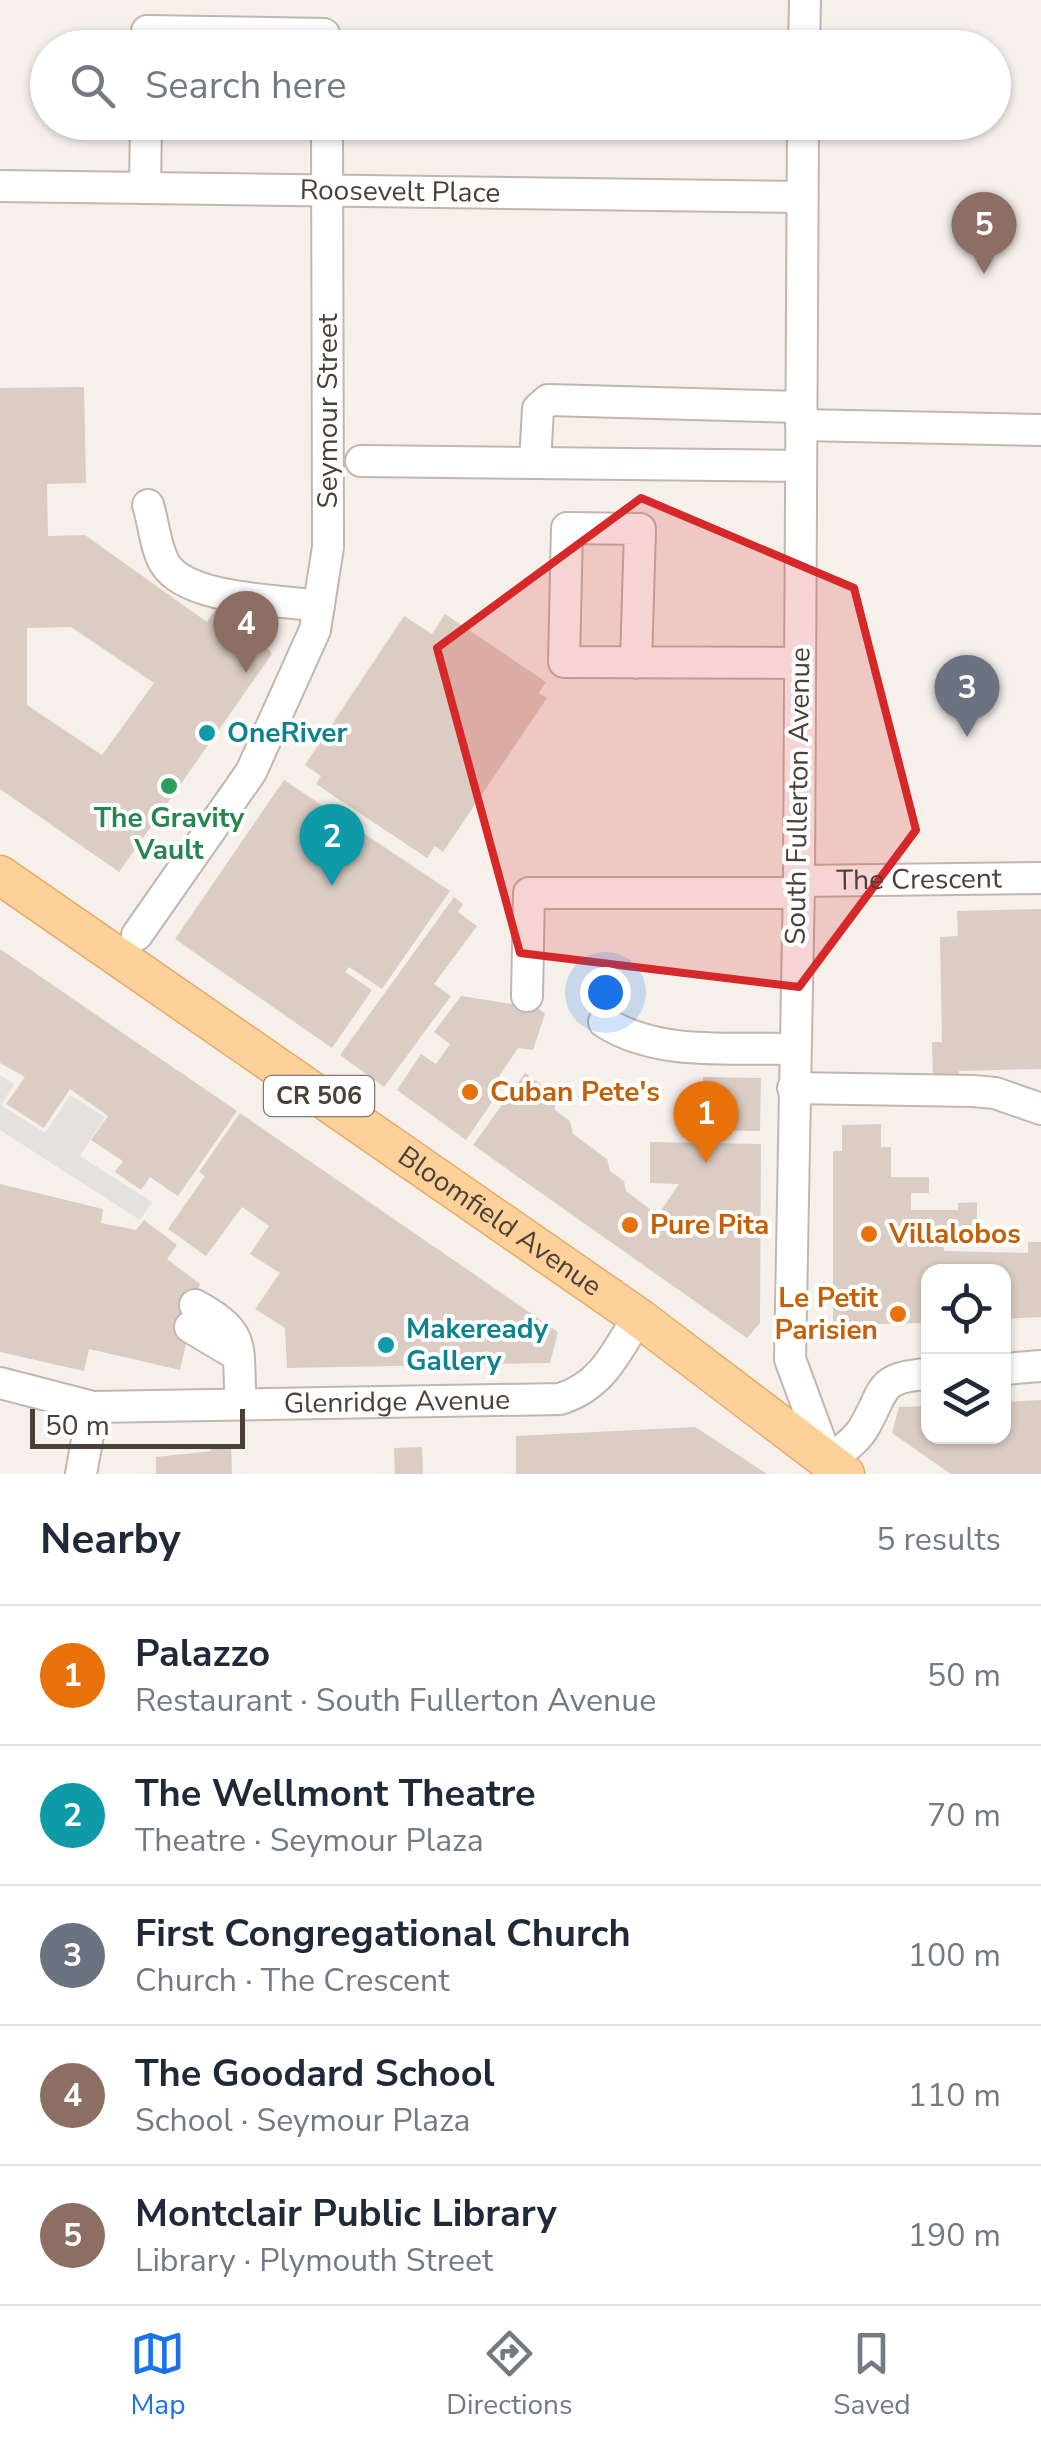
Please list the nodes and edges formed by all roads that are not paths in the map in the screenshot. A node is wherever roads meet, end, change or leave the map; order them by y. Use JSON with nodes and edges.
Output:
{"nodes":[{"id":1,"x":805,"y":0,"type":"edge"},
{"id":2,"x":804,"y":30,"type":"edge"},
{"id":3,"x":146,"y":140,"type":"edge"},
{"id":4,"x":328,"y":140,"type":"edge"},
{"id":5,"x":803,"y":140,"type":"edge"},
{"id":6,"x":0,"y":186,"type":"edge"},
{"id":7,"x":145,"y":188,"type":"junction"},
{"id":8,"x":329,"y":191,"type":"junction"},
{"id":9,"x":802,"y":197,"type":"junction"},
{"id":10,"x":801,"y":416,"type":"junction"},
{"id":11,"x":1041,"y":430,"type":"edge"},
{"id":12,"x":361,"y":460,"type":"dead end"},
{"id":13,"x":535,"y":462,"type":"junction"},
{"id":14,"x":800,"y":466,"type":"junction"},
{"id":15,"x":148,"y":505,"type":"dead end"},
{"id":16,"x":317,"y":618,"type":"junction"},
{"id":17,"x":636,"y":663,"type":"junction"},
{"id":18,"x":800,"y":663,"type":"junction"},
{"id":19,"x":0,"y":874,"type":"edge"},
{"id":20,"x":1041,"y":878,"type":"edge"},
{"id":21,"x":799,"y":887,"type":"junction"},
{"id":22,"x":137,"y":936,"type":"dead end"},
{"id":23,"x":528,"y":996,"type":"dead end"},
{"id":24,"x":604,"y":1022,"type":"dead end"},
{"id":25,"x":794,"y":1049,"type":"junction"},
{"id":26,"x":793,"y":1088,"type":"junction"},
{"id":27,"x":1041,"y":1109,"type":"edge"},
{"id":28,"x":193,"y":1316,"type":"dead end"},
{"id":29,"x":638,"y":1317,"type":"junction"},
{"id":30,"x":1041,"y":1366,"type":"edge"},
{"id":31,"x":1011,"y":1368,"type":"edge"},
{"id":32,"x":921,"y":1374,"type":"edge"},
{"id":33,"x":0,"y":1383,"type":"edge"},
{"id":34,"x":240,"y":1404,"type":"junction"},
{"id":35,"x":93,"y":1407,"type":"junction"},
{"id":36,"x":833,"y":1470,"type":"edge"},
{"id":37,"x":81,"y":1474,"type":"edge"}],
"edges":[{"from":1,"to":2,"type":"street"},
{"from":3,"to":7,"type":"street"},
{"from":4,"to":8,"type":"street","name":"Seymour Street"},
{"from":5,"to":9,"type":"street","name":"South Fullerton Avenue"},
{"from":6,"to":7,"type":"street","name":"Roosevelt Place"},
{"from":7,"to":8,"type":"street","name":"Roosevelt Place"},
{"from":8,"to":9,"type":"street","name":"Roosevelt Place"},
{"from":8,"to":16,"type":"street","name":"Seymour Street"},
{"from":9,"to":10,"type":"street","name":"South Fullerton Avenue"},
{"from":10,"to":11,"type":"street"},
{"from":10,"to":13,"type":"street"},
{"from":10,"to":14,"type":"street","name":"South Fullerton Avenue"},
{"from":12,"to":13,"type":"street"},
{"from":13,"to":14,"type":"street"},
{"from":14,"to":18,"type":"street","name":"South Fullerton Avenue"},
{"from":15,"to":16,"type":"street"},
{"from":16,"to":22,"type":"street","name":"Seymour Street"},
{"from":17,"to":17,"type":"street"},
{"from":17,"to":18,"type":"street"},
{"from":18,"to":21,"type":"street","name":"South Fullerton Avenue"},
{"from":19,"to":29,"type":"main road","name":"Bloomfield Avenue","number":"CR 506"},
{"from":20,"to":21,"type":"street","name":"The Crescent"},
{"from":21,"to":23,"type":"street","name":"The Crescent"},
{"from":21,"to":25,"type":"street","name":"South Fullerton Avenue"},
{"from":24,"to":25,"type":"street"},
{"from":25,"to":26,"type":"street","name":"South Fullerton Avenue"},
{"from":26,"to":27,"type":"street"},
{"from":26,"to":36,"type":"street","name":"South Fullerton Avenue"},
{"from":28,"to":34,"type":"street"},
{"from":29,"to":34,"type":"street","name":"Glenridge Avenue"},
{"from":29,"to":36,"type":"main road","name":"Bloomfield Avenue","number":"CR 506"},
{"from":30,"to":31,"type":"street"},
{"from":32,"to":36,"type":"street"},
{"from":33,"to":35,"type":"street","name":"Glenridge Avenue"},
{"from":34,"to":35,"type":"street","name":"Glenridge Avenue"},
{"from":35,"to":37,"type":"street"}]}
